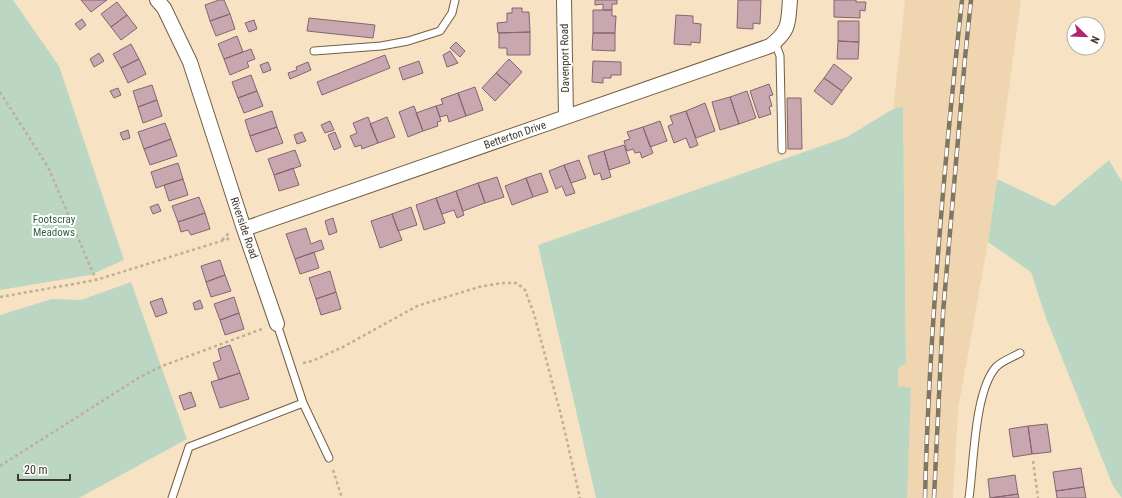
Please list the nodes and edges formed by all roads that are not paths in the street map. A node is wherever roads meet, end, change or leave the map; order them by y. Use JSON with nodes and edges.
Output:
{"nodes":[{"id":1,"x":157,"y":0,"type":"edge"},
{"id":2,"x":456,"y":0,"type":"edge"},
{"id":3,"x":564,"y":0,"type":"edge"},
{"id":4,"x":790,"y":0,"type":"edge"},
{"id":5,"x":779,"y":39,"type":"junction"},
{"id":6,"x":314,"y":51,"type":"dead end"},
{"id":7,"x":566,"y":117,"type":"junction"},
{"id":8,"x":782,"y":150,"type":"dead end"},
{"id":9,"x":244,"y":232,"type":"junction"},
{"id":10,"x":277,"y":324,"type":"joint"},
{"id":11,"x":1020,"y":354,"type":"dead end"},
{"id":12,"x":303,"y":403,"type":"junction"},
{"id":13,"x":329,"y":458,"type":"road end"},
{"id":14,"x":172,"y":498,"type":"edge"},
{"id":15,"x":969,"y":498,"type":"edge"}],
"edges":[{"from":1,"to":9,"type":"street","name":"Riverside Road"},
{"from":2,"to":6,"type":"lane"},
{"from":3,"to":7,"type":"street","name":"Davenport Road"},
{"from":4,"to":5,"type":"street"},
{"from":5,"to":7,"type":"street","name":"Betterton Drive"},
{"from":5,"to":8,"type":"lane"},
{"from":7,"to":9,"type":"street","name":"Betterton Drive"},
{"from":9,"to":10,"type":"street","name":"Riverside Road"},
{"from":10,"to":12,"type":"lane","name":"Riverside Road"},
{"from":11,"to":15,"type":"lane"},
{"from":12,"to":13,"type":"lane","name":"Riverside Road"},
{"from":12,"to":14,"type":"lane"}]}
